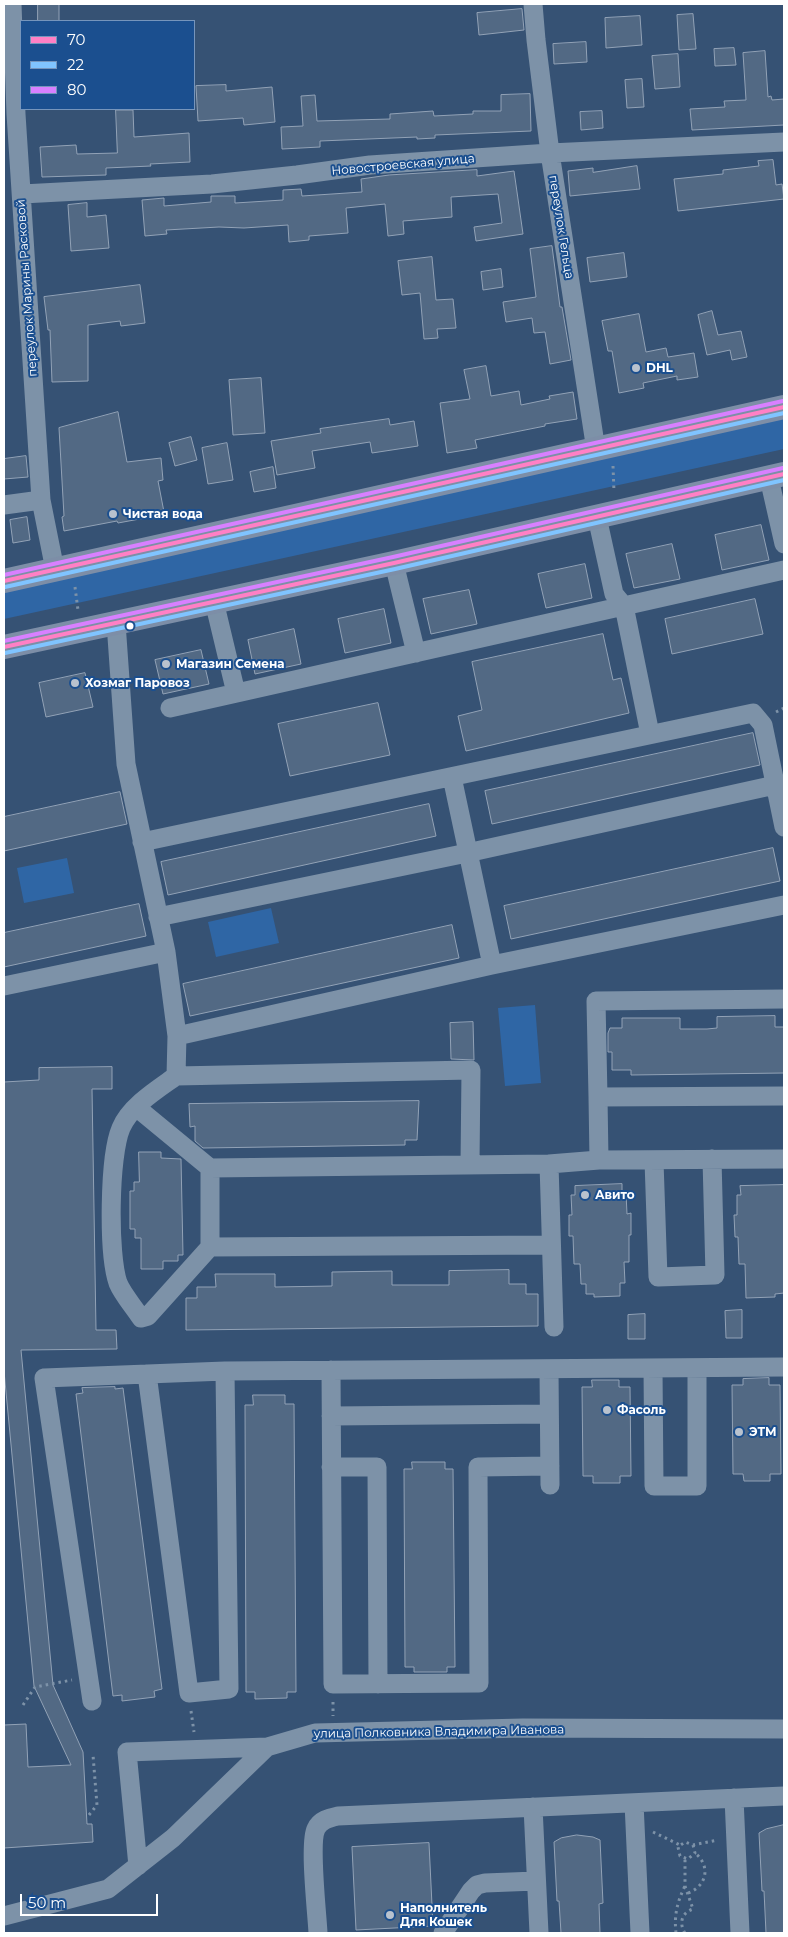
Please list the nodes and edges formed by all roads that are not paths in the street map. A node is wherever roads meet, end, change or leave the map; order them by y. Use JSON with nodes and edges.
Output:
{"nodes":[{"id":1,"x":12,"y":4,"type":"edge"},
{"id":2,"x":533,"y":4,"type":"edge"},
{"id":3,"x":10,"y":114,"type":"edge"},
{"id":4,"x":784,"y":142,"type":"edge"},
{"id":5,"x":550,"y":153,"type":"junction"},
{"id":6,"x":22,"y":194,"type":"junction"},
{"id":7,"x":784,"y":407,"type":"edge"},
{"id":8,"x":604,"y":448,"type":"junction"},
{"id":9,"x":777,"y":476,"type":"edge"},
{"id":10,"x":41,"y":500,"type":"junction"},
{"id":11,"x":4,"y":505,"type":"edge"},
{"id":12,"x":606,"y":514,"type":"junction"},
{"id":13,"x":784,"y":544,"type":"edge"},
{"id":14,"x":394,"y":563,"type":"junction"},
{"id":15,"x":64,"y":568,"type":"junction"},
{"id":16,"x":784,"y":570,"type":"edge"},
{"id":17,"x":4,"y":581,"type":"edge"},
{"id":18,"x":214,"y":601,"type":"junction"},
{"id":19,"x":624,"y":606,"type":"junction"},
{"id":20,"x":116,"y":623,"type":"junction"},
{"id":21,"x":4,"y":647,"type":"edge"},
{"id":22,"x":416,"y":653,"type":"junction"},
{"id":23,"x":236,"y":693,"type":"junction"},
{"id":24,"x":170,"y":708,"type":"dead end"},
{"id":25,"x":650,"y":734,"type":"junction"},
{"id":26,"x":452,"y":777,"type":"junction"},
{"id":27,"x":775,"y":785,"type":"junction"},
{"id":28,"x":784,"y":827,"type":"edge"},
{"id":29,"x":142,"y":842,"type":"junction"},
{"id":30,"x":467,"y":853,"type":"junction"},
{"id":31,"x":784,"y":905,"type":"edge"},
{"id":32,"x":158,"y":917,"type":"junction"},
{"id":33,"x":166,"y":952,"type":"junction"},
{"id":34,"x":492,"y":965,"type":"junction"},
{"id":35,"x":4,"y":986,"type":"edge"},
{"id":36,"x":784,"y":999,"type":"edge"},
{"id":37,"x":177,"y":1036,"type":"junction"},
{"id":38,"x":176,"y":1076,"type":"junction"},
{"id":39,"x":784,"y":1096,"type":"edge"},
{"id":40,"x":598,"y":1097,"type":"junction"},
{"id":41,"x":136,"y":1107,"type":"junction"},
{"id":42,"x":712,"y":1159,"type":"junction"},
{"id":43,"x":784,"y":1159,"type":"edge"},
{"id":44,"x":599,"y":1160,"type":"junction"},
{"id":45,"x":654,"y":1161,"type":"junction"},
{"id":46,"x":470,"y":1164,"type":"junction"},
{"id":47,"x":549,"y":1164,"type":"junction"},
{"id":48,"x":210,"y":1168,"type":"junction"},
{"id":49,"x":551,"y":1245,"type":"junction"},
{"id":50,"x":210,"y":1248,"type":"junction"},
{"id":51,"x":554,"y":1327,"type":"dead end"},
{"id":52,"x":784,"y":1367,"type":"edge"},
{"id":53,"x":549,"y":1368,"type":"junction"},
{"id":54,"x":653,"y":1368,"type":"junction"},
{"id":55,"x":697,"y":1368,"type":"junction"},
{"id":56,"x":331,"y":1370,"type":"junction"},
{"id":57,"x":225,"y":1371,"type":"junction"},
{"id":58,"x":147,"y":1374,"type":"junction"},
{"id":59,"x":549,"y":1414,"type":"junction"},
{"id":60,"x":331,"y":1416,"type":"junction"},
{"id":61,"x":331,"y":1467,"type":"junction"},
{"id":62,"x":378,"y":1684,"type":"junction"},
{"id":63,"x":92,"y":1701,"type":"dead end"},
{"id":64,"x":784,"y":1729,"type":"edge"},
{"id":65,"x":267,"y":1747,"type":"junction"},
{"id":66,"x":784,"y":1796,"type":"edge"},
{"id":67,"x":734,"y":1798,"type":"junction"},
{"id":68,"x":634,"y":1803,"type":"junction"},
{"id":69,"x":533,"y":1807,"type":"junction"},
{"id":70,"x":138,"y":1866,"type":"junction"},
{"id":71,"x":536,"y":1881,"type":"junction"},
{"id":72,"x":4,"y":1916,"type":"edge"},
{"id":73,"x":318,"y":1933,"type":"edge"},
{"id":74,"x":443,"y":1933,"type":"edge"},
{"id":75,"x":539,"y":1933,"type":"edge"},
{"id":76,"x":640,"y":1933,"type":"edge"},
{"id":77,"x":740,"y":1933,"type":"edge"}],
"edges":[{"from":1,"to":3,"type":"street","name":"переулок Марины Расковой"},
{"from":2,"to":5,"type":"street","name":"переулок Гельца"},
{"from":3,"to":6,"type":"street","name":"переулок Марины Расковой"},
{"from":4,"to":5,"type":"street","name":"Новостроевская улица"},
{"from":5,"to":6,"type":"street","name":"Новостроевская улица"},
{"from":5,"to":8,"type":"street","name":"переулок Гельца"},
{"from":6,"to":10,"type":"street","name":"переулок Марины Расковой"},
{"from":7,"to":8,"type":"main road"},
{"from":8,"to":15,"type":"main road"},
{"from":9,"to":12,"type":"main road"},
{"from":9,"to":13,"type":"street"},
{"from":10,"to":11,"type":"street"},
{"from":10,"to":15,"type":"street","name":"переулок Марины Расковой"},
{"from":12,"to":14,"type":"main road"},
{"from":12,"to":19,"type":"street"},
{"from":14,"to":18,"type":"main road"},
{"from":14,"to":22,"type":"street"},
{"from":15,"to":17,"type":"main road"},
{"from":16,"to":19,"type":"street"},
{"from":18,"to":20,"type":"main road"},
{"from":18,"to":23,"type":"street"},
{"from":19,"to":22,"type":"street"},
{"from":19,"to":25,"type":"street"},
{"from":20,"to":21,"type":"main road"},
{"from":20,"to":29,"type":"street"},
{"from":22,"to":23,"type":"street"},
{"from":23,"to":24,"type":"street"},
{"from":25,"to":26,"type":"street"},
{"from":25,"to":27,"type":"street"},
{"from":26,"to":29,"type":"street"},
{"from":26,"to":30,"type":"street"},
{"from":27,"to":28,"type":"street"},
{"from":27,"to":30,"type":"street"},
{"from":29,"to":32,"type":"street"},
{"from":30,"to":32,"type":"street"},
{"from":30,"to":34,"type":"street"},
{"from":31,"to":34,"type":"street"},
{"from":32,"to":33,"type":"street"},
{"from":33,"to":35,"type":"street"},
{"from":33,"to":37,"type":"street"},
{"from":34,"to":37,"type":"street"},
{"from":36,"to":40,"type":"street"},
{"from":37,"to":38,"type":"street"},
{"from":38,"to":41,"type":"street"},
{"from":38,"to":46,"type":"street"},
{"from":39,"to":40,"type":"street"},
{"from":40,"to":44,"type":"street"},
{"from":41,"to":48,"type":"street"},
{"from":41,"to":50,"type":"street"},
{"from":42,"to":43,"type":"street"},
{"from":42,"to":45,"type":"street"},
{"from":42,"to":45,"type":"street"},
{"from":44,"to":45,"type":"street"},
{"from":44,"to":47,"type":"street"},
{"from":46,"to":47,"type":"street"},
{"from":46,"to":48,"type":"street"},
{"from":47,"to":49,"type":"street"},
{"from":48,"to":50,"type":"street"},
{"from":49,"to":50,"type":"street"},
{"from":49,"to":51,"type":"street"},
{"from":52,"to":55,"type":"street"},
{"from":53,"to":54,"type":"street"},
{"from":53,"to":56,"type":"street"},
{"from":53,"to":59,"type":"street"},
{"from":54,"to":55,"type":"street"},
{"from":54,"to":55,"type":"street"},
{"from":56,"to":57,"type":"street"},
{"from":56,"to":60,"type":"street"},
{"from":57,"to":58,"type":"street"},
{"from":57,"to":58,"type":"street"},
{"from":58,"to":63,"type":"street"},
{"from":59,"to":60,"type":"street"},
{"from":59,"to":62,"type":"street"},
{"from":60,"to":61,"type":"street"},
{"from":61,"to":62,"type":"street"},
{"from":61,"to":62,"type":"street"},
{"from":64,"to":65,"type":"street","name":"улица Полковника Владимира Иванова"},
{"from":65,"to":70,"type":"street","name":"улица Полковника Владимира Иванова"},
{"from":65,"to":70,"type":"street"},
{"from":66,"to":67,"type":"street"},
{"from":67,"to":68,"type":"street"},
{"from":67,"to":77,"type":"street"},
{"from":68,"to":69,"type":"street"},
{"from":68,"to":76,"type":"street"},
{"from":69,"to":71,"type":"street"},
{"from":69,"to":73,"type":"street"},
{"from":70,"to":72,"type":"street","name":"улица Полковника Владимира Иванова"},
{"from":71,"to":74,"type":"street"},
{"from":71,"to":75,"type":"street"}]}
